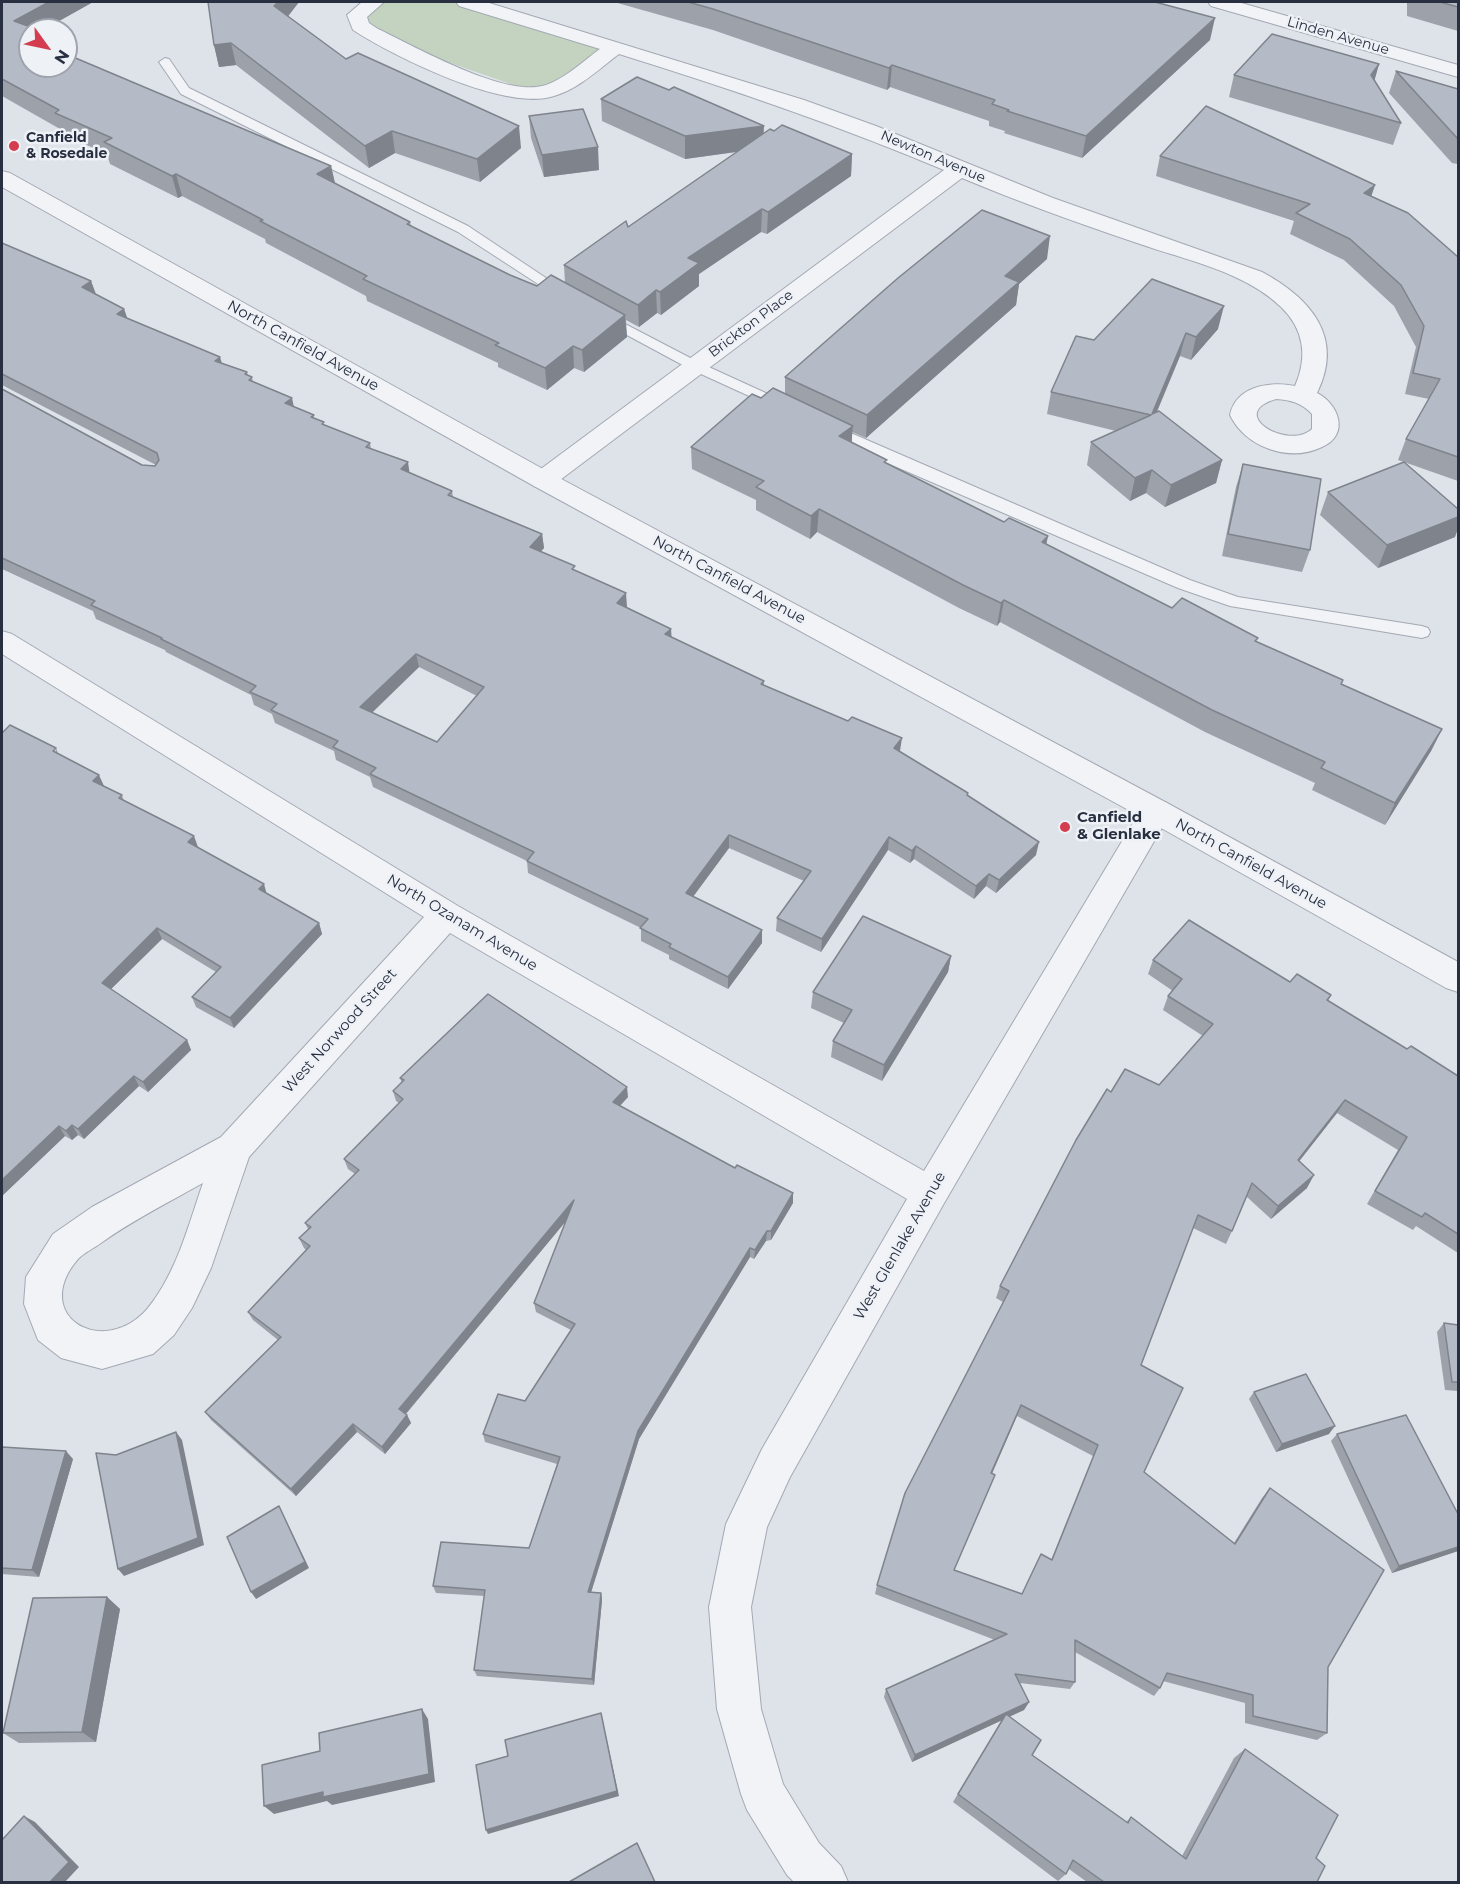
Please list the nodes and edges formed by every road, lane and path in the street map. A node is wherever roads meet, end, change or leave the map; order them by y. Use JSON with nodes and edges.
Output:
{"nodes":[{"id":1,"x":374,"y":2,"type":"edge"},
{"id":2,"x":466,"y":2,"type":"edge"},
{"id":3,"x":1218,"y":2,"type":"edge"},
{"id":4,"x":615,"y":47,"type":"junction"},
{"id":5,"x":165,"y":62,"type":"dead end"},
{"id":6,"x":1458,"y":71,"type":"edge"},
{"id":7,"x":959,"y":169,"type":"junction"},
{"id":8,"x":2,"y":178,"type":"edge"},
{"id":9,"x":577,"y":302,"type":"edge"},
{"id":10,"x":596,"y":312,"type":"edge"},
{"id":11,"x":695,"y":366,"type":"junction"},
{"id":12,"x":1303,"y":396,"type":"dead end"},
{"id":13,"x":799,"y":414,"type":"edge"},
{"id":14,"x":819,"y":424,"type":"edge"},
{"id":15,"x":543,"y":480,"type":"junction"},
{"id":16,"x":1422,"y":633,"type":"dead end"},
{"id":17,"x":9,"y":655,"type":"edge"},
{"id":18,"x":1156,"y":811,"type":"junction"},
{"id":19,"x":446,"y":915,"type":"junction"},
{"id":20,"x":1458,"y":978,"type":"edge"},
{"id":21,"x":234,"y":1148,"type":"junction"},
{"id":22,"x":930,"y":1193,"type":"junction"},
{"id":23,"x":825,"y":1882,"type":"edge"}],
"edges":[{"from":1,"to":4,"type":"street"},
{"from":2,"to":4,"type":"street","name":"Newton Avenue"},
{"from":3,"to":6,"type":"street","name":"Linden Avenue"},
{"from":4,"to":7,"type":"street","name":"Newton Avenue"},
{"from":5,"to":9,"type":"lane"},
{"from":7,"to":11,"type":"street","name":"Brickton Place"},
{"from":7,"to":12,"type":"street","name":"Newton Avenue"},
{"from":8,"to":15,"type":"street","name":"North Canfield Avenue"},
{"from":10,"to":11,"type":"lane"},
{"from":11,"to":13,"type":"lane"},
{"from":11,"to":15,"type":"street","name":"Brickton Place"},
{"from":14,"to":16,"type":"lane"},
{"from":15,"to":18,"type":"street","name":"North Canfield Avenue"},
{"from":17,"to":19,"type":"street","name":"North Ozanam Avenue"},
{"from":18,"to":20,"type":"street","name":"North Canfield Avenue"},
{"from":18,"to":22,"type":"street","name":"West Glenlake Avenue"},
{"from":19,"to":21,"type":"street","name":"West Norwood Street"},
{"from":19,"to":22,"type":"street","name":"North Ozanam Avenue"},
{"from":21,"to":21,"type":"street","name":"West Norwood Street"},
{"from":22,"to":23,"type":"street","name":"West Glenlake Avenue"}]}
